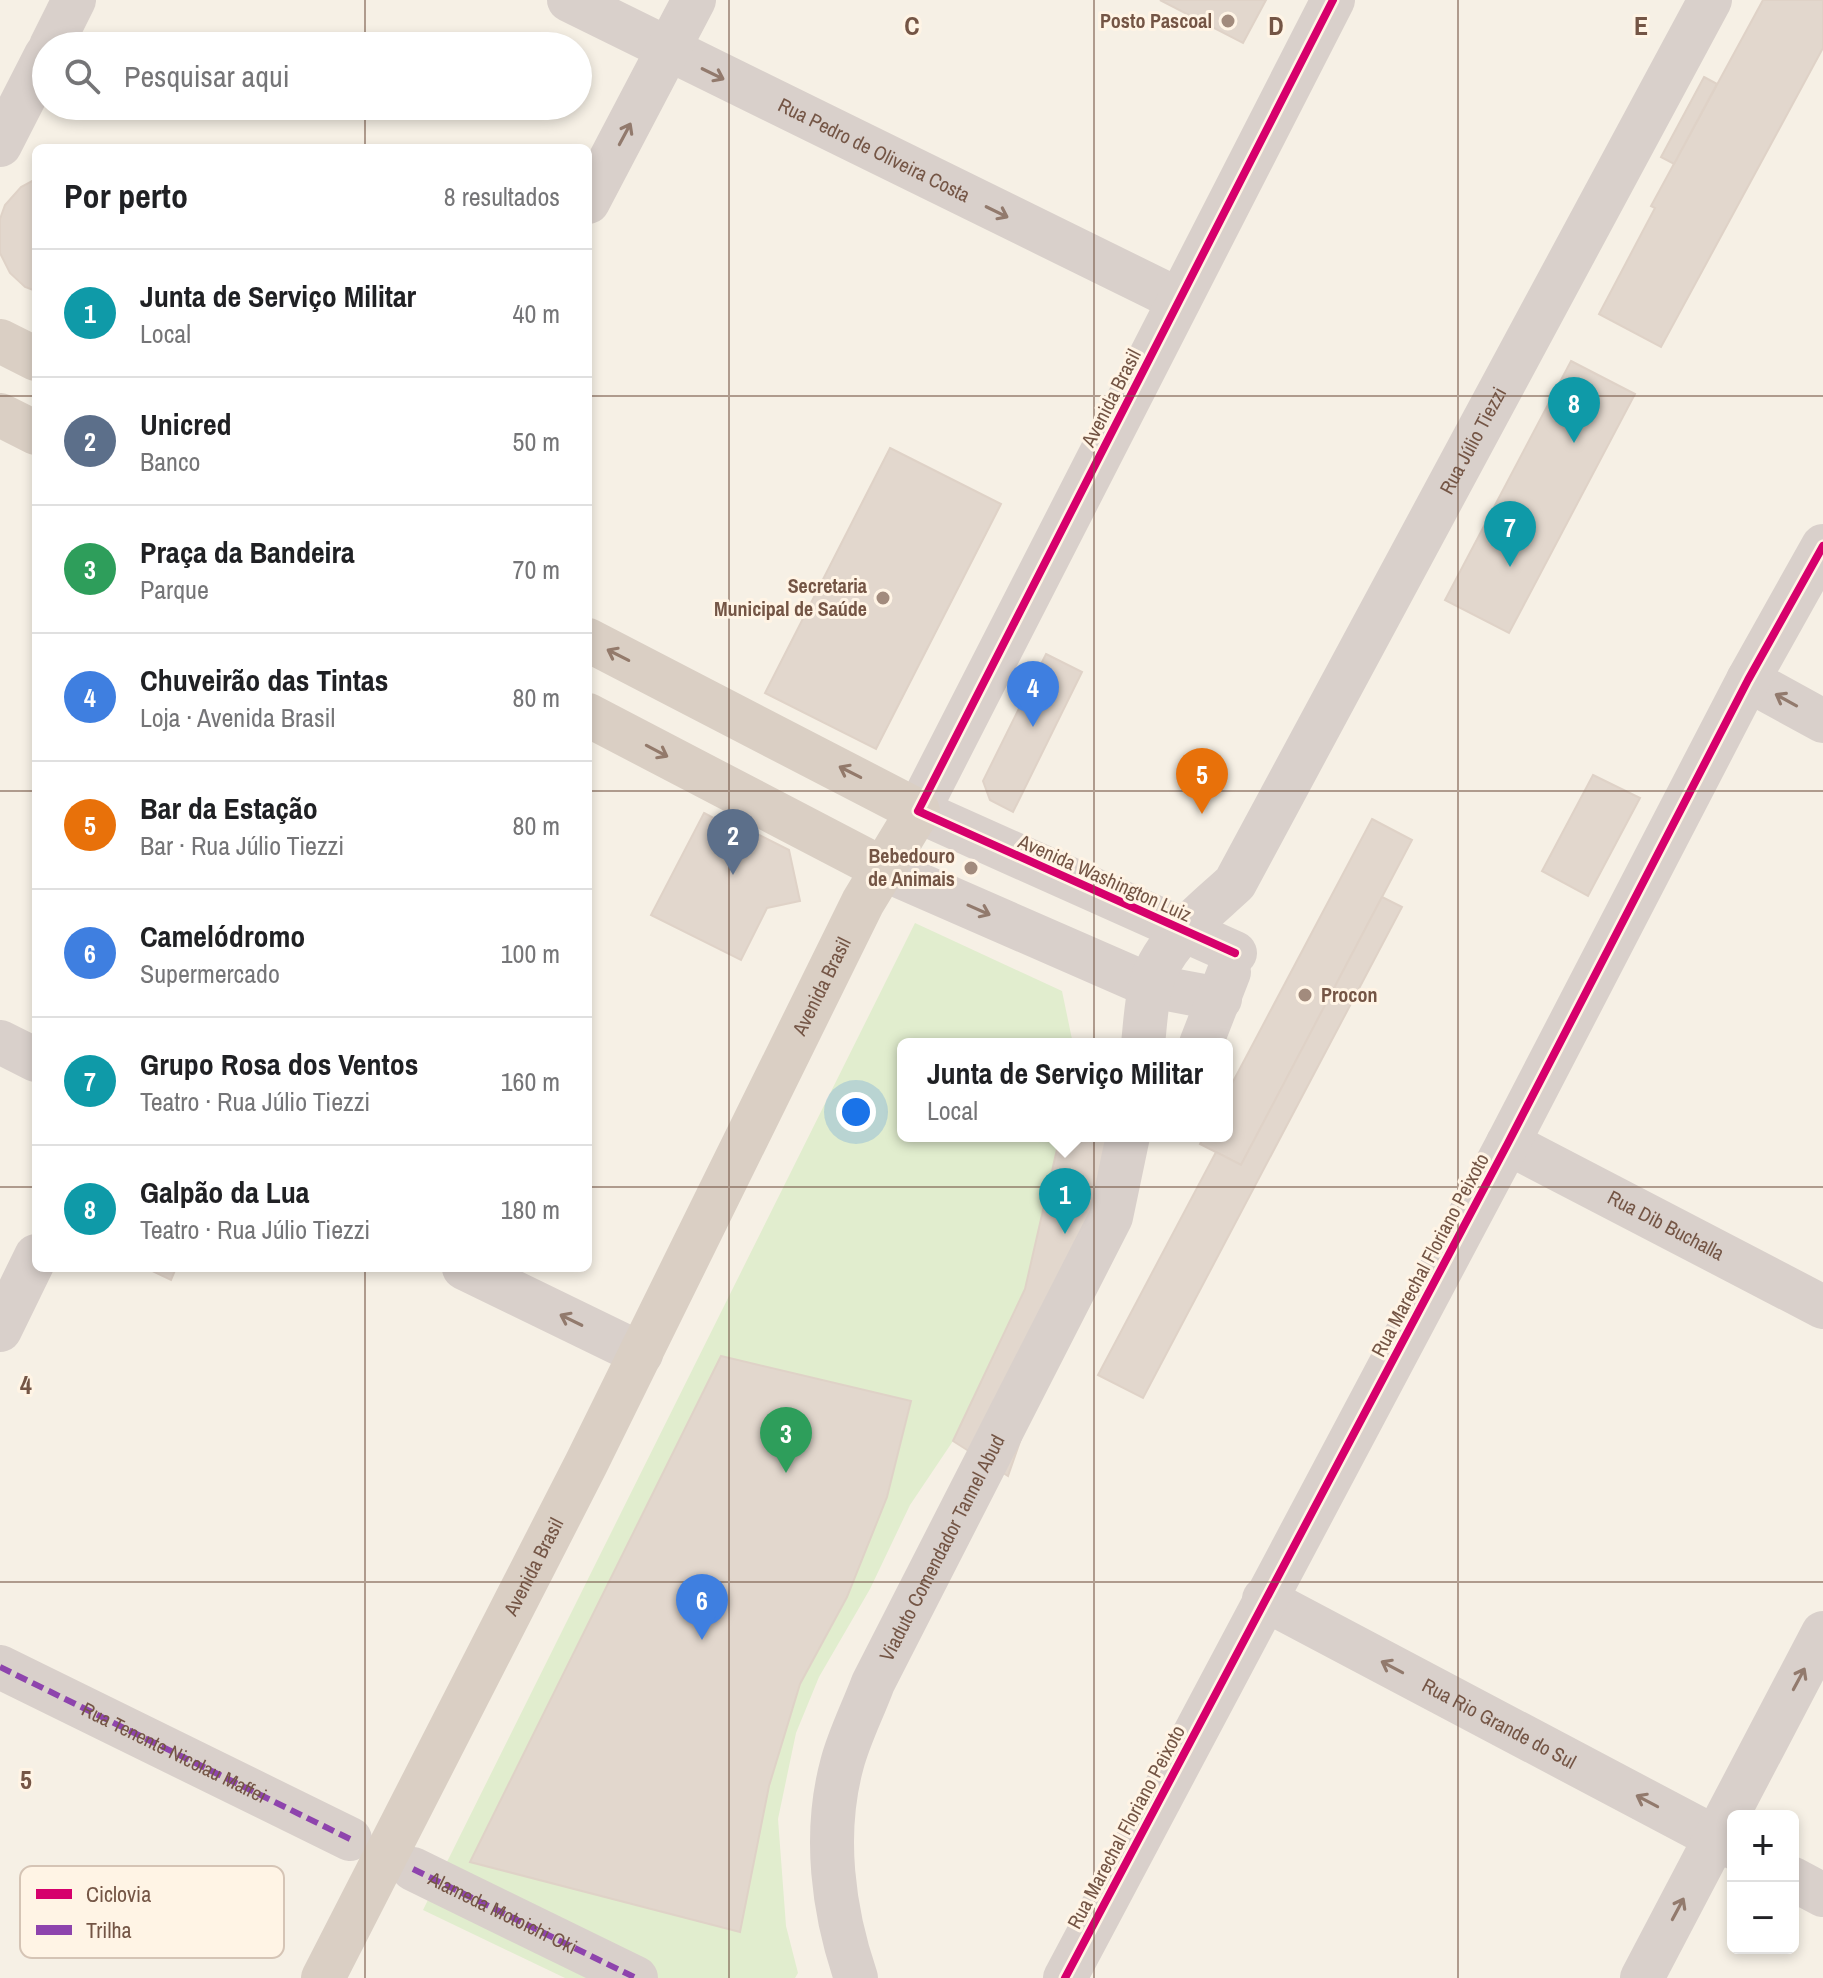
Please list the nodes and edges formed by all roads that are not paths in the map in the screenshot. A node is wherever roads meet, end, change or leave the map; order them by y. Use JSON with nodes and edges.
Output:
{"nodes":[{"id":1,"x":74,"y":0,"type":"edge"},
{"id":2,"x":569,"y":0,"type":"edge"},
{"id":3,"x":694,"y":0,"type":"edge"},
{"id":4,"x":1333,"y":0,"type":"edge"},
{"id":5,"x":1710,"y":0,"type":"edge"},
{"id":6,"x":58,"y":32,"type":"edge"},
{"id":7,"x":669,"y":52,"type":"junction"},
{"id":8,"x":32,"y":82,"type":"edge"},
{"id":9,"x":0,"y":145,"type":"edge"},
{"id":10,"x":592,"y":195,"type":"edge"},
{"id":11,"x":1179,"y":300,"type":"junction"},
{"id":12,"x":0,"y":341,"type":"edge"},
{"id":13,"x":32,"y":357,"type":"edge"},
{"id":14,"x":0,"y":415,"type":"edge"},
{"id":15,"x":32,"y":431,"type":"edge"},
{"id":16,"x":1823,"y":546,"type":"edge"},
{"id":17,"x":592,"y":642,"type":"edge"},
{"id":18,"x":1748,"y":680,"type":"junction"},
{"id":19,"x":592,"y":717,"type":"edge"},
{"id":20,"x":1823,"y":721,"type":"edge"},
{"id":21,"x":918,"y":811,"type":"junction"},
{"id":22,"x":881,"y":868,"type":"junction"},
{"id":23,"x":1235,"y":883,"type":"junction"},
{"id":24,"x":1183,"y":931,"type":"junction"},
{"id":25,"x":1235,"y":953,"type":"junction"},
{"id":26,"x":1151,"y":986,"type":"junction"},
{"id":27,"x":1220,"y":999,"type":"junction"},
{"id":28,"x":1144,"y":1038,"type":"edge"},
{"id":29,"x":1204,"y":1038,"type":"edge"},
{"id":30,"x":0,"y":1042,"type":"edge"},
{"id":31,"x":32,"y":1058,"type":"edge"},
{"id":32,"x":1127,"y":1142,"type":"edge"},
{"id":33,"x":1150,"y":1142,"type":"edge"},
{"id":34,"x":1508,"y":1143,"type":"junction"},
{"id":35,"x":1106,"y":1227,"type":"junction"},
{"id":36,"x":32,"y":1264,"type":"edge"},
{"id":37,"x":472,"y":1272,"type":"edge"},
{"id":38,"x":1823,"y":1307,"type":"edge"},
{"id":39,"x":0,"y":1330,"type":"edge"},
{"id":40,"x":641,"y":1354,"type":"junction"},
{"id":41,"x":1264,"y":1599,"type":"junction"},
{"id":42,"x":1823,"y":1633,"type":"edge"},
{"id":43,"x":0,"y":1667,"type":"edge"},
{"id":44,"x":350,"y":1839,"type":"dead end"},
{"id":45,"x":1724,"y":1842,"type":"edge"},
{"id":46,"x":413,"y":1869,"type":"dead end"},
{"id":47,"x":1799,"y":1882,"type":"edge"},
{"id":48,"x":1823,"y":1895,"type":"edge"},
{"id":49,"x":323,"y":1978,"type":"edge"},
{"id":50,"x":636,"y":1978,"type":"edge"},
{"id":51,"x":856,"y":1978,"type":"edge"},
{"id":52,"x":1065,"y":1978,"type":"edge"},
{"id":53,"x":1642,"y":1978,"type":"edge"}],
"edges":[{"from":1,"to":6,"type":"street"},
{"from":2,"to":7,"type":"street","name":"Rua Pedro de Oliveira Costa"},
{"from":3,"to":7,"type":"street"},
{"from":4,"to":11,"type":"street","name":"Avenida Brasil"},
{"from":5,"to":23,"type":"street","name":"Rua Júlio Tiezzi"},
{"from":10,"to":7,"type":"street","one_way":true},
{"from":7,"to":11,"type":"street","name":"Rua Pedro de Oliveira Costa","one_way":true},
{"from":8,"to":9,"type":"street"},
{"from":11,"to":21,"type":"street","name":"Avenida Brasil"},
{"from":12,"to":13,"type":"main road"},
{"from":14,"to":15,"type":"main road"},
{"from":16,"to":18,"type":"street","name":"Rua Marechal Floriano Peixoto"},
{"from":21,"to":17,"type":"main road","name":"Avenida Washington Luiz","one_way":true},
{"from":20,"to":18,"type":"street","one_way":true},
{"from":18,"to":34,"type":"street","name":"Rua Marechal Floriano Peixoto"},
{"from":19,"to":22,"type":"main road","one_way":true},
{"from":21,"to":22,"type":"main road","name":"Avenida Brasil"},
{"from":21,"to":24,"type":"street","name":"Avenida Washington Luiz"},
{"from":22,"to":26,"type":"street","one_way":true},
{"from":22,"to":40,"type":"main road","name":"Avenida Brasil"},
{"from":23,"to":24,"type":"street","name":"Rua Júlio Tiezzi"},
{"from":23,"to":25,"type":"street","name":"Rua Júlio Tiezzi"},
{"from":24,"to":25,"type":"street","name":"Avenida Washington Luiz"},
{"from":24,"to":26,"type":"street","name":"Rua Júlio Tiezzi"},
{"from":25,"to":27,"type":"street","name":"Rua Júlio Tiezzi"},
{"from":26,"to":27,"type":"street"},
{"from":26,"to":28,"type":"street"},
{"from":27,"to":29,"type":"street","name":"Rua Júlio Tiezzi"},
{"from":30,"to":31,"type":"street"},
{"from":32,"to":35,"type":"street","name":"Viaduto Comendador Tannel Abud"},
{"from":33,"to":35,"type":"street"},
{"from":34,"to":38,"type":"street","name":"Rua Dib Buchalla"},
{"from":34,"to":41,"type":"street","name":"Rua Marechal Floriano Peixoto"},
{"from":35,"to":51,"type":"street","name":"Viaduto Comendador Tannel Abud"},
{"from":36,"to":39,"type":"street"},
{"from":40,"to":37,"type":"street","one_way":true},
{"from":40,"to":49,"type":"main road","name":"Avenida Brasil"},
{"from":45,"to":41,"type":"street","name":"Rua Rio Grande do Sul","one_way":true},
{"from":41,"to":52,"type":"street","name":"Rua Marechal Floriano Peixoto"},
{"from":45,"to":42,"type":"street","one_way":true},
{"from":43,"to":44,"type":"street","name":"Rua Tenente Nicolau Maffei"},
{"from":53,"to":45,"type":"street","one_way":true},
{"from":46,"to":50,"type":"street","name":"Alameda Motoichi Oki"},
{"from":47,"to":48,"type":"street"}]}
